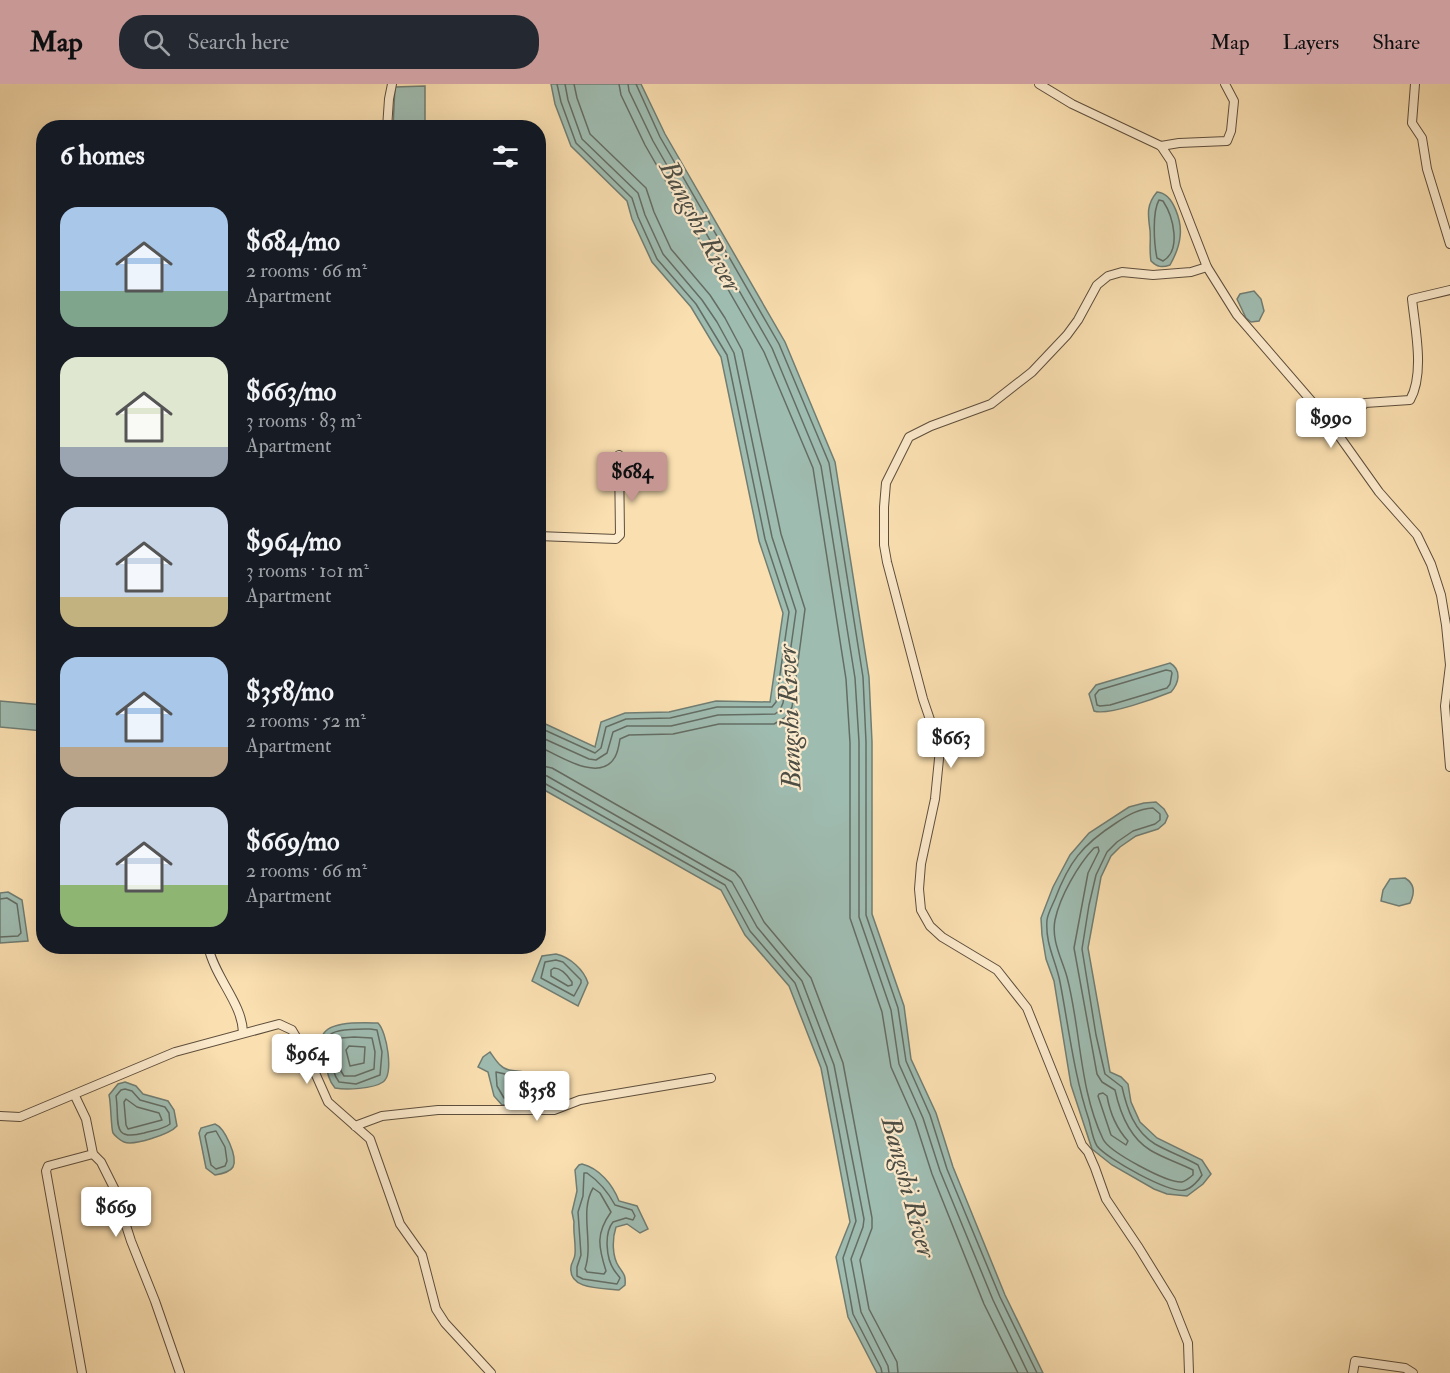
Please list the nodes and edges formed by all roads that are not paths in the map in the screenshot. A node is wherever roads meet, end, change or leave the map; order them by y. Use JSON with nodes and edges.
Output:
{"nodes":[{"id":1,"x":392,"y":84,"type":"edge"},
{"id":2,"x":1039,"y":84,"type":"edge"},
{"id":3,"x":1226,"y":84,"type":"edge"},
{"id":4,"x":1415,"y":84,"type":"edge"},
{"id":5,"x":387,"y":120,"type":"edge"},
{"id":6,"x":1161,"y":146,"type":"junction"},
{"id":7,"x":1450,"y":244,"type":"edge"},
{"id":8,"x":1207,"y":267,"type":"junction"},
{"id":9,"x":1450,"y":290,"type":"edge"},
{"id":10,"x":1337,"y":434,"type":"junction"},
{"id":11,"x":619,"y":456,"type":"dead end"},
{"id":12,"x":546,"y":536,"type":"edge"},
{"id":13,"x":1450,"y":767,"type":"edge"},
{"id":14,"x":211,"y":954,"type":"edge"},
{"id":15,"x":243,"y":1032,"type":"junction"},
{"id":16,"x":711,"y":1078,"type":"dead end"},
{"id":17,"x":75,"y":1096,"type":"junction"},
{"id":18,"x":0,"y":1116,"type":"edge"},
{"id":19,"x":355,"y":1126,"type":"junction"},
{"id":20,"x":93,"y":1154,"type":"junction"},
{"id":21,"x":82,"y":1373,"type":"edge"},
{"id":22,"x":180,"y":1373,"type":"edge"},
{"id":23,"x":491,"y":1373,"type":"edge"},
{"id":24,"x":1189,"y":1373,"type":"edge"},
{"id":25,"x":1353,"y":1373,"type":"edge"},
{"id":26,"x":1413,"y":1373,"type":"edge"}],
"edges":[{"from":1,"to":5,"type":"street"},
{"from":2,"to":6,"type":"street"},
{"from":3,"to":6,"type":"street"},
{"from":4,"to":7,"type":"street"},
{"from":6,"to":8,"type":"street"},
{"from":8,"to":10,"type":"street"},
{"from":8,"to":24,"type":"street"},
{"from":9,"to":10,"type":"street"},
{"from":10,"to":13,"type":"street"},
{"from":11,"to":12,"type":"street"},
{"from":14,"to":15,"type":"street"},
{"from":15,"to":17,"type":"street"},
{"from":15,"to":19,"type":"street"},
{"from":16,"to":19,"type":"street"},
{"from":17,"to":18,"type":"street"},
{"from":17,"to":20,"type":"street"},
{"from":19,"to":23,"type":"street"},
{"from":20,"to":21,"type":"street"},
{"from":20,"to":22,"type":"street"},
{"from":25,"to":26,"type":"street"}]}
